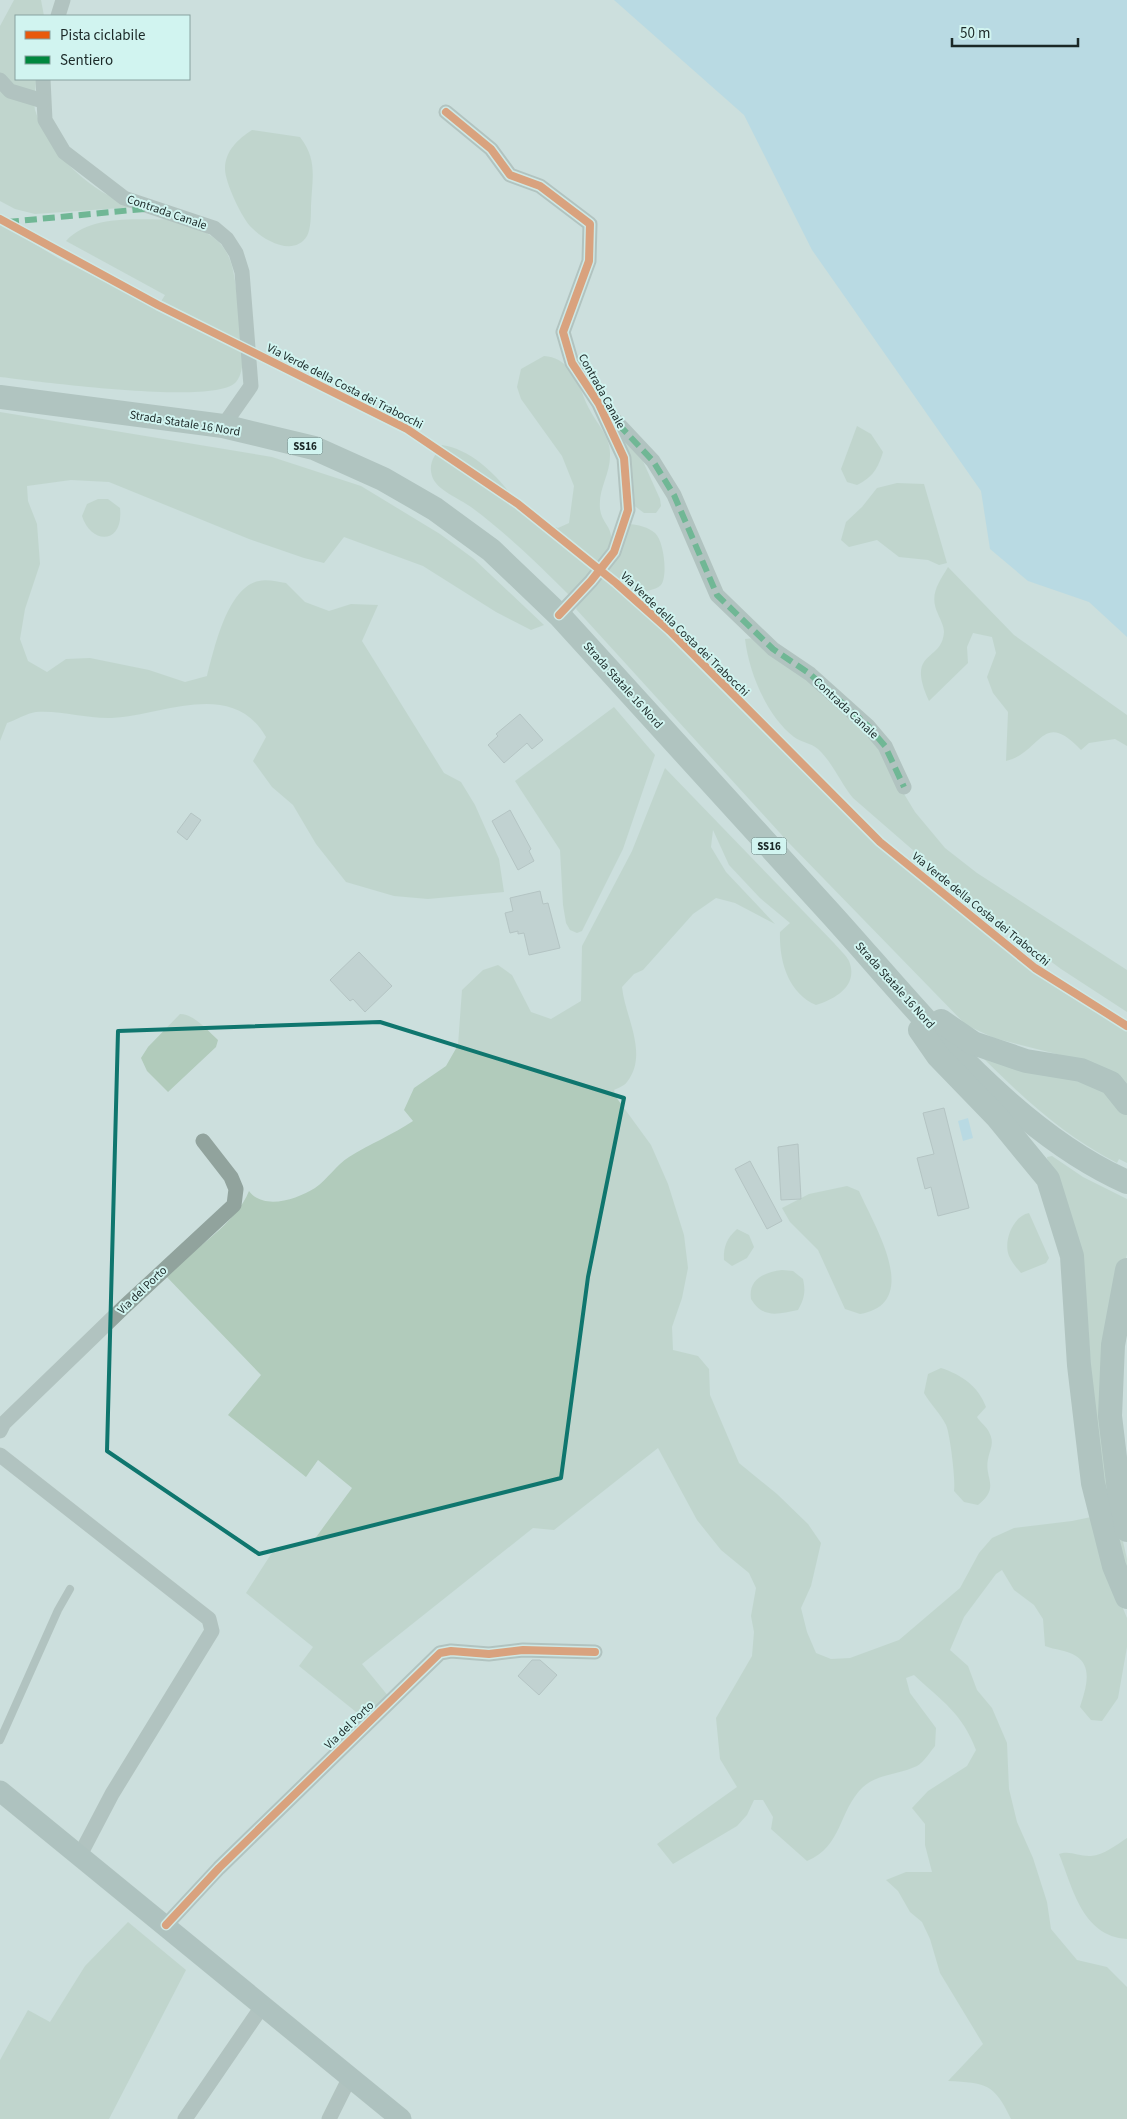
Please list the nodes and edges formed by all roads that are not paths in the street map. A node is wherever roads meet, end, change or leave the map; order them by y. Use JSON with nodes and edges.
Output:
{"nodes":[{"id":1,"x":63,"y":0,"type":"edge"},
{"id":2,"x":58,"y":15,"type":"edge"},
{"id":3,"x":0,"y":80,"type":"edge"},
{"id":4,"x":43,"y":80,"type":"edge"},
{"id":5,"x":43,"y":101,"type":"junction"},
{"id":6,"x":446,"y":112,"type":"dead end"},
{"id":7,"x":0,"y":397,"type":"edge"},
{"id":8,"x":599,"y":404,"type":"junction"},
{"id":9,"x":223,"y":426,"type":"junction"},
{"id":10,"x":559,"y":615,"type":"junction"},
{"id":11,"x":904,"y":787,"type":"dead end"},
{"id":12,"x":857,"y":944,"type":"junction"},
{"id":13,"x":905,"y":996,"type":"junction"},
{"id":14,"x":1127,"y":1102,"type":"edge"},
{"id":15,"x":203,"y":1142,"type":"dead end"},
{"id":16,"x":1127,"y":1182,"type":"edge"},
{"id":17,"x":1127,"y":1270,"type":"edge"},
{"id":18,"x":0,"y":1431,"type":"edge"},
{"id":19,"x":0,"y":1455,"type":"edge"},
{"id":20,"x":1127,"y":1530,"type":"edge"},
{"id":21,"x":70,"y":1589,"type":"dead end"},
{"id":22,"x":1127,"y":1597,"type":"edge"},
{"id":23,"x":595,"y":1652,"type":"dead end"},
{"id":24,"x":0,"y":1740,"type":"edge"},
{"id":25,"x":0,"y":1791,"type":"edge"},
{"id":26,"x":80,"y":1855,"type":"junction"},
{"id":27,"x":166,"y":1925,"type":"junction"},
{"id":28,"x":263,"y":2005,"type":"junction"},
{"id":29,"x":350,"y":2077,"type":"junction"},
{"id":30,"x":185,"y":2119,"type":"edge"},
{"id":31,"x":329,"y":2119,"type":"edge"},
{"id":32,"x":401,"y":2119,"type":"edge"}],
"edges":[{"from":1,"to":2,"type":"street"},
{"from":3,"to":5,"type":"street"},
{"from":4,"to":5,"type":"street","name":"Contrada Canale"},
{"from":5,"to":9,"type":"street","name":"Contrada Canale"},
{"from":6,"to":8,"type":"street","name":"Contrada Canale"},
{"from":7,"to":9,"type":"main road","name":"Strada Statale 16 Nord","number":"SS16"},
{"from":8,"to":10,"type":"street","name":"Contrada Canale"},
{"from":8,"to":11,"type":"street","name":"Contrada Canale"},
{"from":9,"to":10,"type":"main road","name":"Strada Statale 16 Nord","number":"SS16"},
{"from":10,"to":12,"type":"main road","name":"Strada Statale 16 Nord","number":"SS16"},
{"from":12,"to":13,"type":"main road","name":"Strada Statale 16 Nord","number":"SS16"},
{"from":12,"to":22,"type":"main road"},
{"from":13,"to":14,"type":"main road"},
{"from":13,"to":16,"type":"main road","name":"Strada Statale 16 Nord","number":"SS16"},
{"from":15,"to":18,"type":"street","name":"Via del Porto"},
{"from":17,"to":20,"type":"main road"},
{"from":19,"to":26,"type":"street"},
{"from":21,"to":24,"type":"lane"},
{"from":23,"to":27,"type":"street","name":"Via del Porto"},
{"from":25,"to":26,"type":"street"},
{"from":26,"to":27,"type":"street"},
{"from":27,"to":28,"type":"street"},
{"from":28,"to":29,"type":"street"},
{"from":28,"to":30,"type":"street"},
{"from":29,"to":31,"type":"street"},
{"from":29,"to":32,"type":"street"}]}
